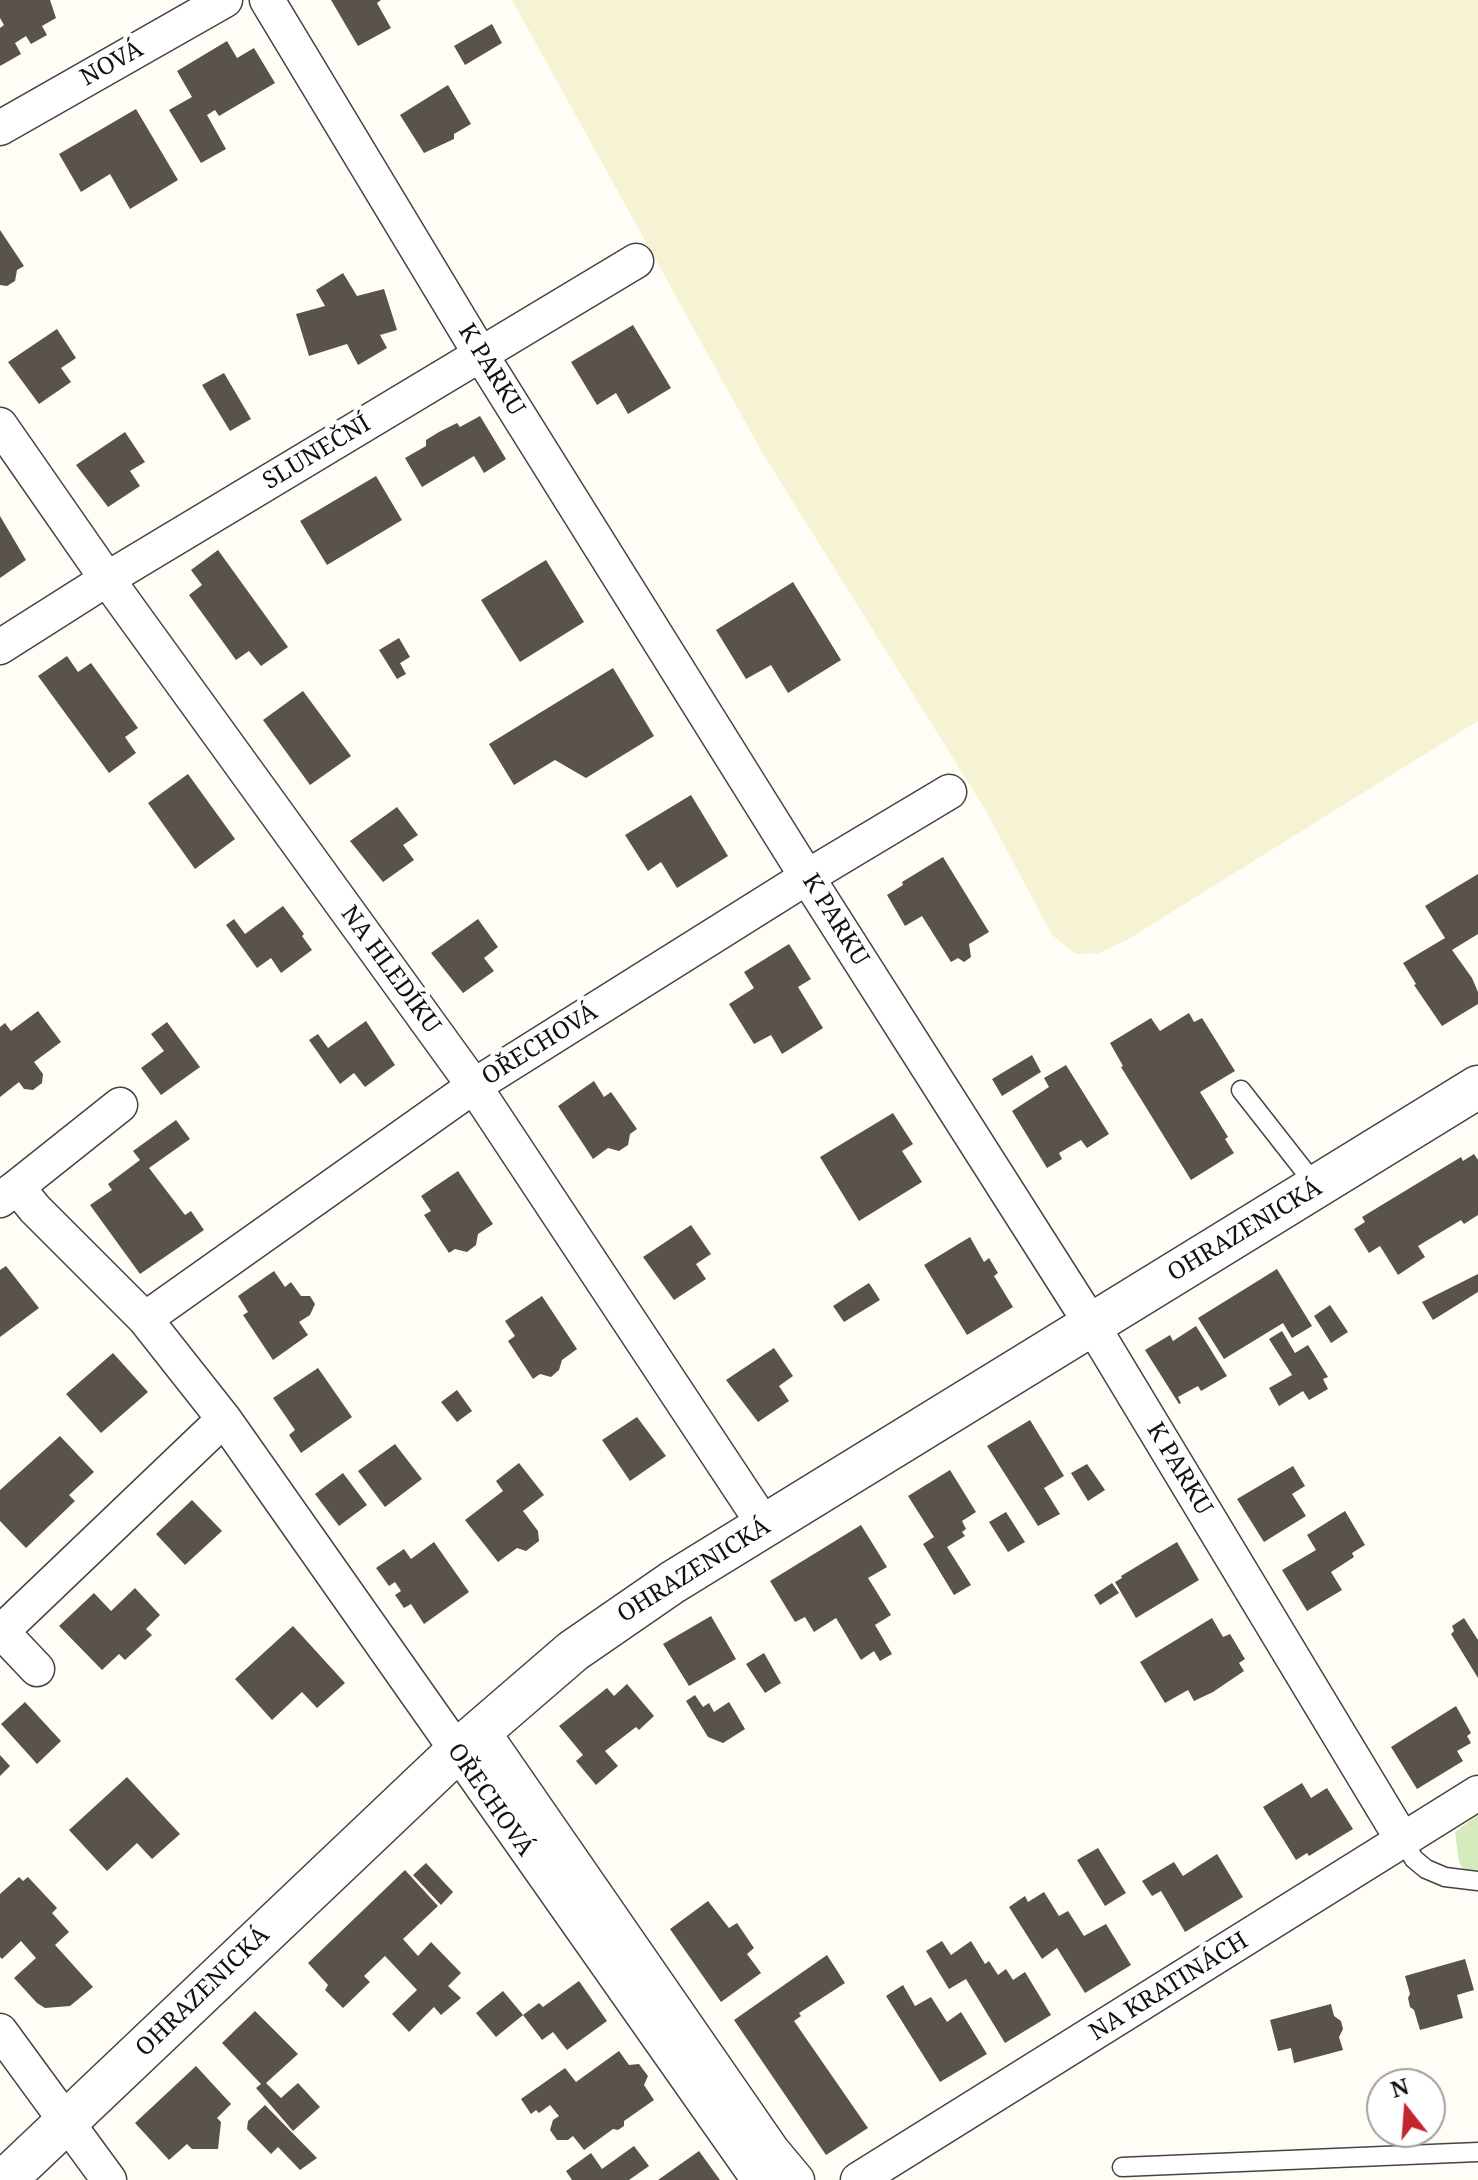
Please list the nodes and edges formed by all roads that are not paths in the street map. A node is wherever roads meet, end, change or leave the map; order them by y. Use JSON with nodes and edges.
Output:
{"nodes":[{"id":1,"x":225,"y":0,"type":"edge"},
{"id":2,"x":267,"y":0,"type":"edge"},
{"id":3,"x":0,"y":128,"type":"edge"},
{"id":4,"x":636,"y":261,"type":"dead end"},
{"id":5,"x":481,"y":355,"type":"junction"},
{"id":6,"x":0,"y":425,"type":"edge"},
{"id":7,"x":107,"y":579,"type":"junction"},
{"id":8,"x":0,"y":647,"type":"edge"},
{"id":9,"x":949,"y":792,"type":"dead end"},
{"id":10,"x":807,"y":877,"type":"junction"},
{"id":11,"x":474,"y":1086,"type":"junction"},
{"id":12,"x":1478,"y":1087,"type":"edge"},
{"id":13,"x":1241,"y":1090,"type":"dead end"},
{"id":14,"x":120,"y":1105,"type":"dead end"},
{"id":15,"x":1317,"y":1187,"type":"junction"},
{"id":16,"x":8,"y":1194,"type":"edge"},
{"id":17,"x":145,"y":1319,"type":"junction"},
{"id":18,"x":1092,"y":1325,"type":"junction"},
{"id":19,"x":224,"y":1419,"type":"junction"},
{"id":20,"x":765,"y":1526,"type":"junction"},
{"id":21,"x":1,"y":1631,"type":"edge"},
{"id":22,"x":37,"y":1669,"type":"dead end"},
{"id":23,"x":468,"y":1740,"type":"junction"},
{"id":24,"x":1478,"y":1793,"type":"edge"},
{"id":25,"x":1402,"y":1839,"type":"junction"},
{"id":26,"x":1478,"y":1881,"type":"edge"},
{"id":27,"x":0,"y":2031,"type":"edge"},
{"id":28,"x":67,"y":2121,"type":"junction"},
{"id":29,"x":1478,"y":2152,"type":"edge"},
{"id":30,"x":1122,"y":2167,"type":"dead end"},
{"id":31,"x":5,"y":2180,"type":"edge"},
{"id":32,"x":109,"y":2180,"type":"edge"},
{"id":33,"x":759,"y":2180,"type":"edge"},
{"id":34,"x":797,"y":2180,"type":"edge"},
{"id":35,"x":858,"y":2180,"type":"edge"}],
"edges":[{"from":1,"to":3,"type":"street","name":"NOVÁ"},
{"from":2,"to":5,"type":"street","name":"K PARKU"},
{"from":4,"to":5,"type":"street","name":"SLUNEČNÍ"},
{"from":5,"to":7,"type":"street","name":"SLUNEČNÍ"},
{"from":5,"to":10,"type":"street","name":"K PARKU"},
{"from":6,"to":7,"type":"street","name":"NA HLEDÍKU"},
{"from":7,"to":8,"type":"street","name":"SLUNEČNÍ"},
{"from":7,"to":11,"type":"street","name":"NA HLEDÍKU"},
{"from":9,"to":10,"type":"street","name":"OŘECHOVÁ"},
{"from":10,"to":11,"type":"street","name":"OŘECHOVÁ"},
{"from":10,"to":18,"type":"street","name":"K PARKU"},
{"from":11,"to":17,"type":"street","name":"OŘECHOVÁ"},
{"from":11,"to":20,"type":"street","name":"NA HLEDÍKU"},
{"from":12,"to":15,"type":"street","name":"OHRAZENICKÁ"},
{"from":13,"to":15,"type":"lane"},
{"from":14,"to":16,"type":"street","name":"OŘECHOVÁ"},
{"from":15,"to":18,"type":"street","name":"OHRAZENICKÁ"},
{"from":16,"to":17,"type":"street","name":"OŘECHOVÁ"},
{"from":17,"to":19,"type":"street","name":"OŘECHOVÁ"},
{"from":18,"to":20,"type":"street","name":"OHRAZENICKÁ"},
{"from":18,"to":25,"type":"street","name":"K PARKU"},
{"from":19,"to":21,"type":"street"},
{"from":19,"to":23,"type":"street","name":"OŘECHOVÁ"},
{"from":20,"to":23,"type":"street","name":"OHRAZENICKÁ"},
{"from":21,"to":22,"type":"street"},
{"from":23,"to":28,"type":"street","name":"OHRAZENICKÁ"},
{"from":23,"to":33,"type":"street","name":"OŘECHOVÁ"},
{"from":23,"to":34,"type":"street","name":"OŘECHOVÁ"},
{"from":24,"to":25,"type":"street","name":"NA KRATINÁCH"},
{"from":25,"to":26,"type":"lane"},
{"from":25,"to":35,"type":"street","name":"NA KRATINÁCH"},
{"from":27,"to":28,"type":"street"},
{"from":28,"to":31,"type":"street","name":"OHRAZENICKÁ"},
{"from":28,"to":32,"type":"street"},
{"from":29,"to":30,"type":"lane"}]}
